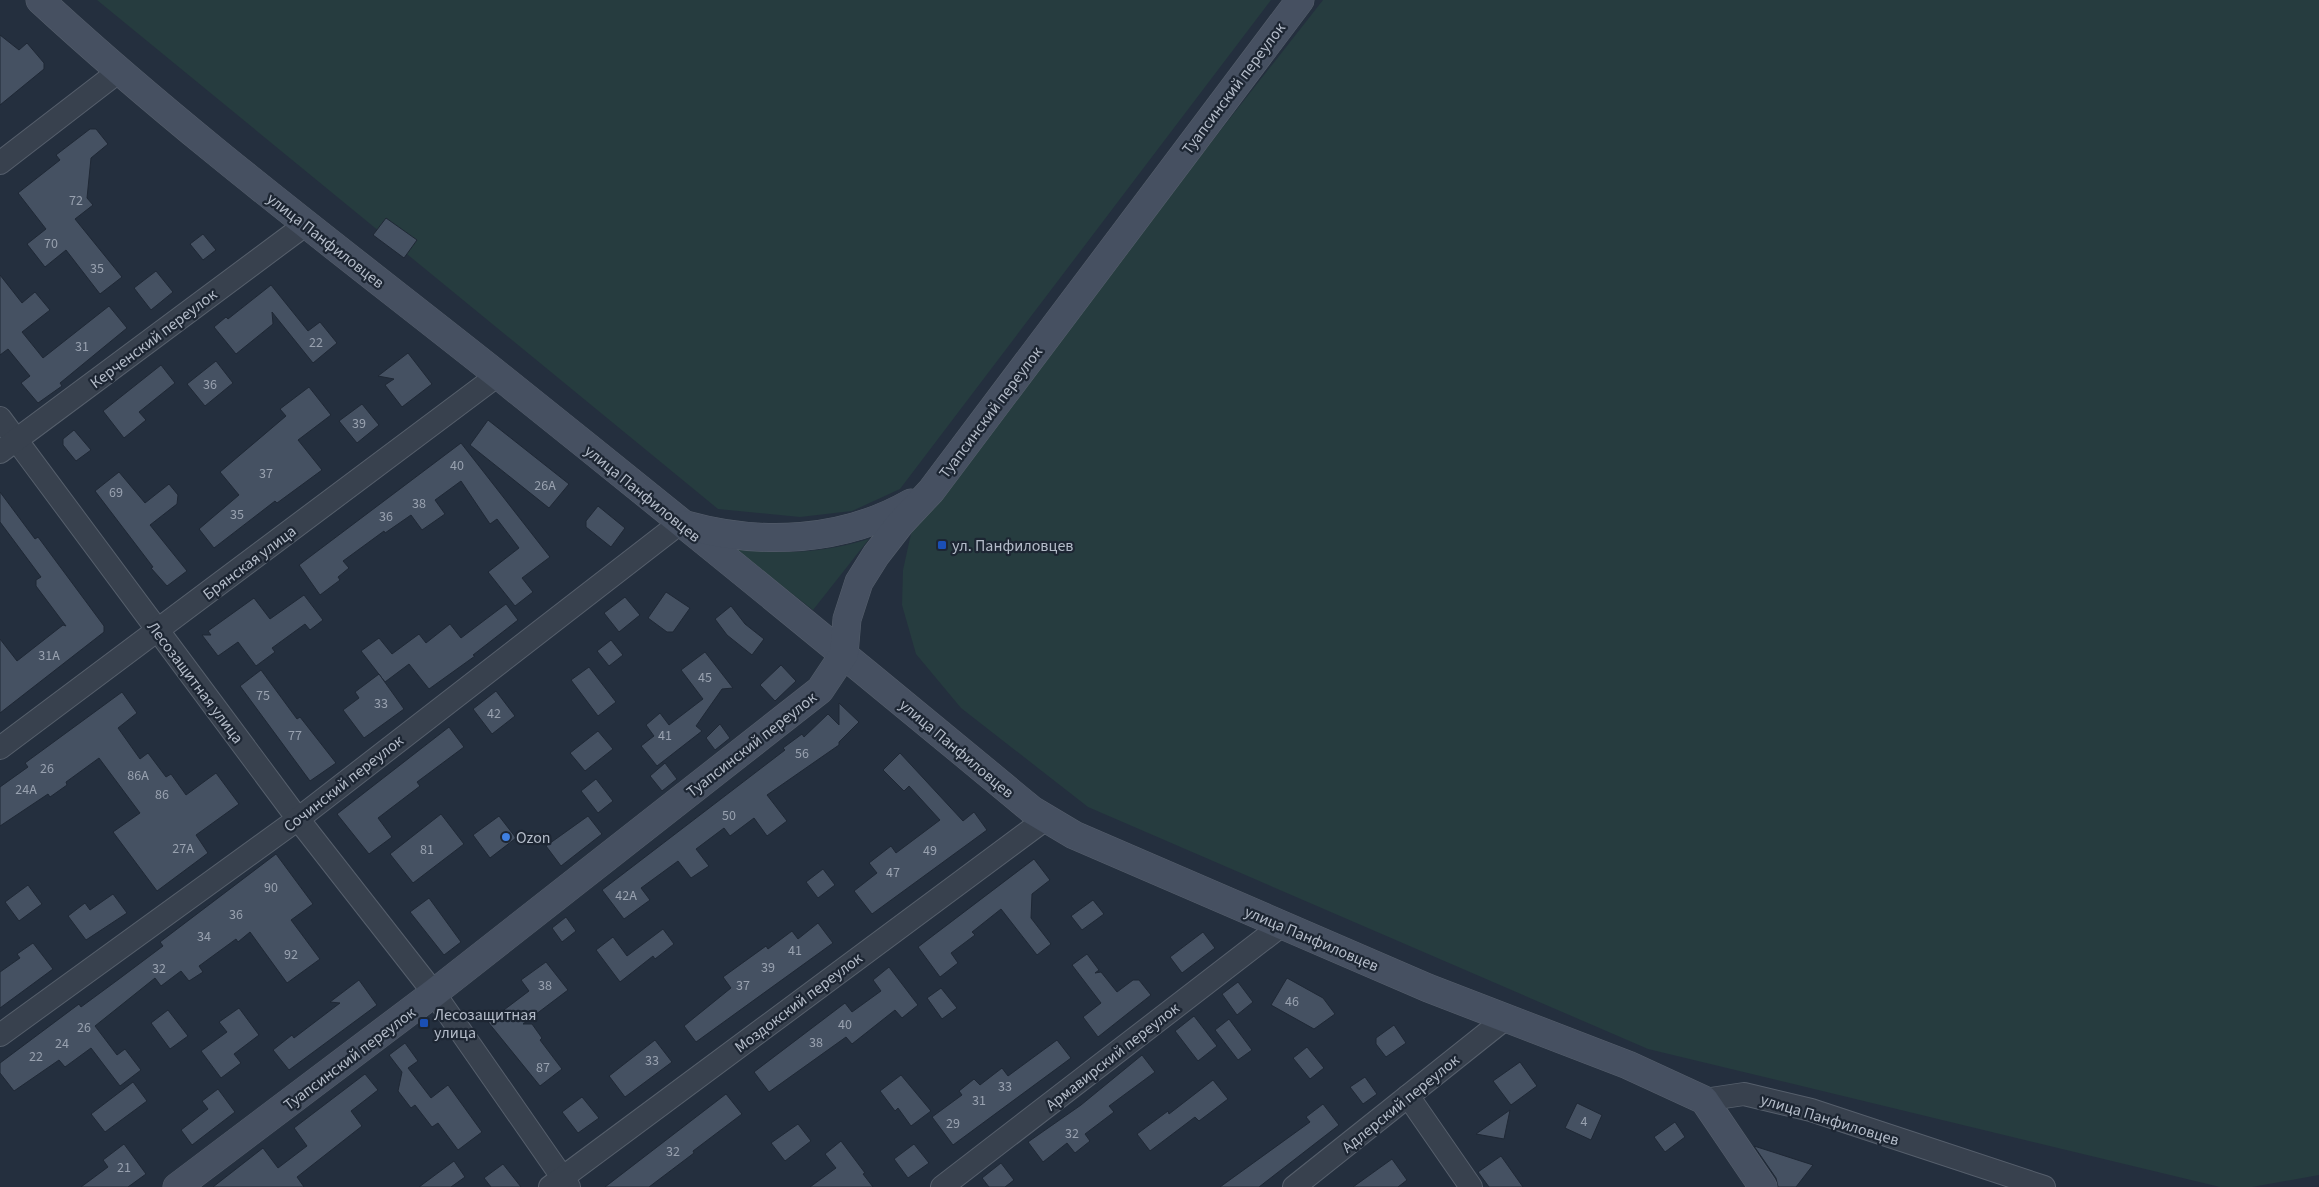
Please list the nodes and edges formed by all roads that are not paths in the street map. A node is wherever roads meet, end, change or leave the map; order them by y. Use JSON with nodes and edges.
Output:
{"nodes":[{"id":1,"x":40,"y":0,"type":"edge"},
{"id":2,"x":1300,"y":0,"type":"edge"},
{"id":3,"x":118,"y":72,"type":"junction"},
{"id":4,"x":0,"y":164,"type":"edge"},
{"id":5,"x":305,"y":225,"type":"junction"},
{"id":6,"x":498,"y":376,"type":"junction"},
{"id":7,"x":0,"y":418,"type":"edge"},
{"id":8,"x":8,"y":446,"type":"edge"},
{"id":9,"x":931,"y":491,"type":"junction"},
{"id":10,"x":680,"y":523,"type":"junction"},
{"id":11,"x":157,"y":630,"type":"junction"},
{"id":12,"x":844,"y":654,"type":"junction"},
{"id":13,"x":0,"y":748,"type":"edge"},
{"id":14,"x":1046,"y":818,"type":"junction"},
{"id":15,"x":298,"y":819,"type":"junction"},
{"id":16,"x":1282,"y":925,"type":"junction"},
{"id":17,"x":434,"y":993,"type":"junction"},
{"id":18,"x":1506,"y":1018,"type":"junction"},
{"id":19,"x":0,"y":1036,"type":"edge"},
{"id":20,"x":1408,"y":1096,"type":"junction"},
{"id":21,"x":1704,"y":1100,"type":"junction"},
{"id":22,"x":561,"y":1184,"type":"edge"},
{"id":23,"x":177,"y":1187,"type":"edge"},
{"id":24,"x":942,"y":1187,"type":"edge"},
{"id":25,"x":1294,"y":1187,"type":"edge"},
{"id":26,"x":1471,"y":1187,"type":"edge"},
{"id":27,"x":1763,"y":1187,"type":"edge"},
{"id":28,"x":2044,"y":1187,"type":"edge"}],
"edges":[{"from":1,"to":3,"type":"street","name":"улица Панфиловцев"},
{"from":2,"to":9,"type":"street","name":"Туапсинский переулок"},
{"from":3,"to":4,"type":"street"},
{"from":3,"to":5,"type":"street","name":"улица Панфиловцев"},
{"from":5,"to":6,"type":"street","name":"улица Панфиловцев"},
{"from":5,"to":8,"type":"street","name":"Керченский переулок"},
{"from":6,"to":10,"type":"street","name":"улица Панфиловцев"},
{"from":6,"to":11,"type":"street","name":"Брянская улица"},
{"from":7,"to":8,"type":"street","name":"Лесозащитная улица"},
{"from":8,"to":11,"type":"street","name":"Лесозащитная улица"},
{"from":9,"to":10,"type":"street"},
{"from":9,"to":12,"type":"street","name":"Туапсинский переулок"},
{"from":10,"to":12,"type":"street","name":"улица Панфиловцев"},
{"from":10,"to":15,"type":"street","name":"Сочинский переулок"},
{"from":11,"to":13,"type":"street","name":"Брянская улица"},
{"from":11,"to":15,"type":"street","name":"Лесозащитная улица"},
{"from":12,"to":14,"type":"street","name":"улица Панфиловцев"},
{"from":12,"to":17,"type":"street","name":"Туапсинский переулок"},
{"from":14,"to":16,"type":"street","name":"улица Панфиловцев"},
{"from":14,"to":22,"type":"street","name":"Моздокский переулок"},
{"from":15,"to":17,"type":"street","name":"Лесозащитная улица"},
{"from":15,"to":19,"type":"street","name":"Сочинский переулок"},
{"from":16,"to":18,"type":"street","name":"улица Панфиловцев"},
{"from":16,"to":24,"type":"street","name":"Армавирский переулок"},
{"from":17,"to":22,"type":"street","name":"Лесозащитная улица"},
{"from":17,"to":23,"type":"street","name":"Туапсинский переулок"},
{"from":18,"to":20,"type":"street","name":"Адлерский переулок"},
{"from":18,"to":21,"type":"street","name":"улица Панфиловцев"},
{"from":20,"to":25,"type":"street","name":"Адлерский переулок"},
{"from":20,"to":26,"type":"street"},
{"from":21,"to":27,"type":"street"},
{"from":21,"to":28,"type":"street","name":"улица Панфиловцев"}]}
